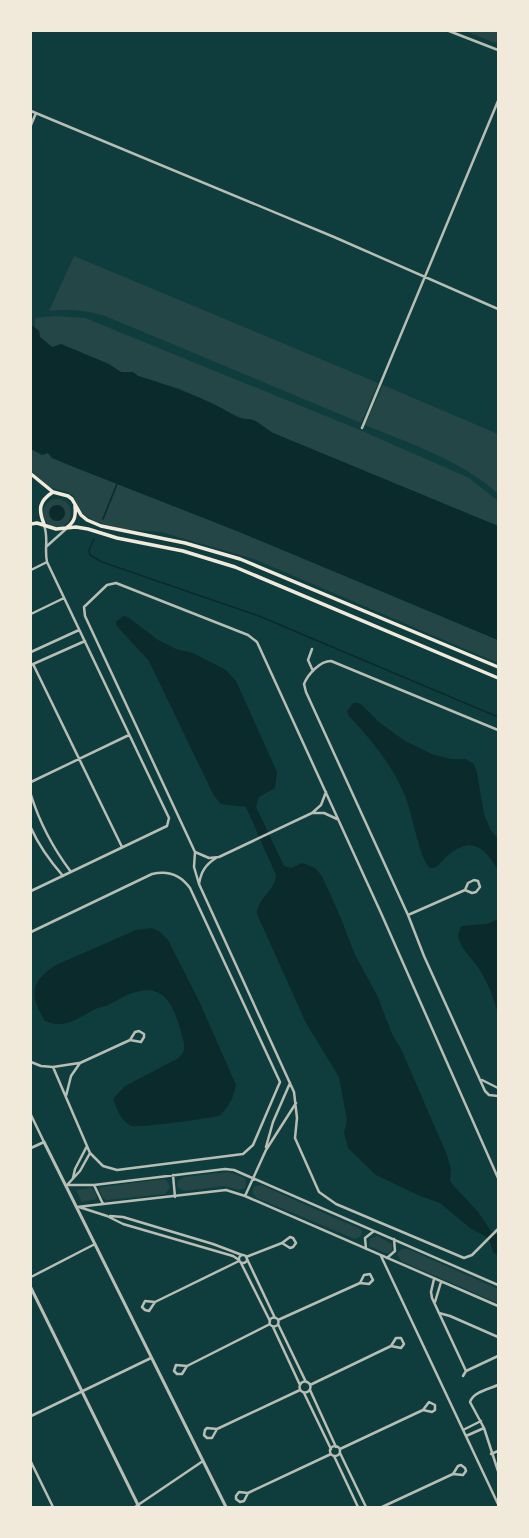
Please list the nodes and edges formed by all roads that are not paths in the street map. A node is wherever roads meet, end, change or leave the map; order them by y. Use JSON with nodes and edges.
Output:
{"nodes":[{"id":1,"x":449,"y":31,"type":"edge"},
{"id":2,"x":498,"y":50,"type":"edge"},
{"id":3,"x":498,"y":102,"type":"edge"},
{"id":4,"x":31,"y":111,"type":"edge"},
{"id":5,"x":36,"y":113,"type":"junction"},
{"id":6,"x":31,"y":125,"type":"edge"},
{"id":7,"x":424,"y":277,"type":"junction"},
{"id":8,"x":498,"y":309,"type":"edge"},
{"id":9,"x":362,"y":428,"type":"dead end"},
{"id":10,"x":31,"y":474,"type":"edge"},
{"id":11,"x":53,"y":492,"type":"junction"},
{"id":12,"x":75,"y":504,"type":"junction"},
{"id":13,"x":31,"y":524,"type":"edge"},
{"id":14,"x":44,"y":524,"type":"junction"},
{"id":15,"x":66,"y":529,"type":"junction"},
{"id":16,"x":47,"y":547,"type":"junction"},
{"id":17,"x":48,"y":562,"type":"junction"},
{"id":18,"x":31,"y":570,"type":"edge"},
{"id":19,"x":64,"y":598,"type":"junction"},
{"id":20,"x":31,"y":614,"type":"edge"},
{"id":21,"x":80,"y":630,"type":"junction"},
{"id":22,"x":85,"y":641,"type":"junction"},
{"id":23,"x":312,"y":649,"type":"dead end"},
{"id":24,"x":31,"y":652,"type":"edge"},
{"id":25,"x":32,"y":665,"type":"edge"},
{"id":26,"x":498,"y":667,"type":"edge"},
{"id":27,"x":313,"y":671,"type":"junction"},
{"id":28,"x":498,"y":678,"type":"edge"},
{"id":29,"x":498,"y":730,"type":"edge"},
{"id":30,"x":129,"y":735,"type":"junction"},
{"id":31,"x":78,"y":759,"type":"junction"},
{"id":32,"x":31,"y":782,"type":"edge"},
{"id":33,"x":326,"y":792,"type":"junction"},
{"id":34,"x":31,"y":796,"type":"edge"},
{"id":35,"x":312,"y":814,"type":"junction"},
{"id":36,"x":338,"y":820,"type":"junction"},
{"id":37,"x":31,"y":828,"type":"edge"},
{"id":38,"x":122,"y":848,"type":"junction"},
{"id":39,"x":195,"y":852,"type":"junction"},
{"id":40,"x":219,"y":857,"type":"junction"},
{"id":41,"x":72,"y":872,"type":"junction"},
{"id":42,"x":63,"y":876,"type":"junction"},
{"id":43,"x":198,"y":884,"type":"junction"},
{"id":44,"x":465,"y":890,"type":"junction"},
{"id":45,"x":31,"y":891,"type":"edge"},
{"id":46,"x":408,"y":915,"type":"junction"},
{"id":47,"x":31,"y":932,"type":"edge"},
{"id":48,"x":130,"y":1040,"type":"junction"},
{"id":49,"x":31,"y":1062,"type":"edge"},
{"id":50,"x":80,"y":1063,"type":"junction"},
{"id":51,"x":53,"y":1067,"type":"junction"},
{"id":52,"x":480,"y":1079,"type":"junction"},
{"id":53,"x":290,"y":1083,"type":"junction"},
{"id":54,"x":498,"y":1088,"type":"edge"},
{"id":55,"x":66,"y":1096,"type":"junction"},
{"id":56,"x":498,"y":1096,"type":"edge"},
{"id":57,"x":296,"y":1102,"type":"junction"},
{"id":58,"x":31,"y":1115,"type":"edge"},
{"id":59,"x":44,"y":1142,"type":"junction"},
{"id":60,"x":87,"y":1146,"type":"junction"},
{"id":61,"x":31,"y":1148,"type":"edge"},
{"id":62,"x":266,"y":1150,"type":"junction"},
{"id":63,"x":90,"y":1153,"type":"junction"},
{"id":64,"x":173,"y":1175,"type":"junction"},
{"id":65,"x":73,"y":1178,"type":"junction"},
{"id":66,"x":252,"y":1178,"type":"junction"},
{"id":67,"x":498,"y":1178,"type":"edge"},
{"id":68,"x":67,"y":1185,"type":"junction"},
{"id":69,"x":94,"y":1185,"type":"junction"},
{"id":70,"x":244,"y":1196,"type":"junction"},
{"id":71,"x":175,"y":1197,"type":"junction"},
{"id":72,"x":103,"y":1204,"type":"junction"},
{"id":73,"x":77,"y":1207,"type":"junction"},
{"id":74,"x":107,"y":1216,"type":"junction"},
{"id":75,"x":498,"y":1229,"type":"edge"},
{"id":76,"x":375,"y":1231,"type":"junction"},
{"id":77,"x":394,"y":1239,"type":"junction"},
{"id":78,"x":282,"y":1242,"type":"junction"},
{"id":79,"x":95,"y":1244,"type":"junction"},
{"id":80,"x":366,"y":1249,"type":"junction"},
{"id":81,"x":381,"y":1256,"type":"junction"},
{"id":82,"x":245,"y":1257,"type":"junction"},
{"id":83,"x":386,"y":1258,"type":"junction"},
{"id":84,"x":240,"y":1261,"type":"junction"},
{"id":85,"x":31,"y":1277,"type":"edge"},
{"id":86,"x":434,"y":1279,"type":"junction"},
{"id":87,"x":441,"y":1282,"type":"junction"},
{"id":88,"x":360,"y":1283,"type":"junction"},
{"id":89,"x":498,"y":1285,"type":"edge"},
{"id":90,"x":31,"y":1288,"type":"edge"},
{"id":91,"x":155,"y":1302,"type":"junction"},
{"id":92,"x":435,"y":1304,"type":"junction"},
{"id":93,"x":498,"y":1306,"type":"edge"},
{"id":94,"x":439,"y":1313,"type":"junction"},
{"id":95,"x":277,"y":1321,"type":"junction"},
{"id":96,"x":271,"y":1324,"type":"junction"},
{"id":97,"x":498,"y":1337,"type":"edge"},
{"id":98,"x":391,"y":1346,"type":"junction"},
{"id":99,"x":498,"y":1356,"type":"edge"},
{"id":100,"x":150,"y":1358,"type":"junction"},
{"id":101,"x":187,"y":1366,"type":"junction"},
{"id":102,"x":466,"y":1371,"type":"junction"},
{"id":103,"x":463,"y":1376,"type":"dead end"},
{"id":104,"x":306,"y":1382,"type":"junction"},
{"id":105,"x":300,"y":1385,"type":"junction"},
{"id":106,"x":310,"y":1385,"type":"junction"},
{"id":107,"x":498,"y":1385,"type":"edge"},
{"id":108,"x":300,"y":1390,"type":"junction"},
{"id":109,"x":310,"y":1390,"type":"junction"},
{"id":110,"x":82,"y":1391,"type":"junction"},
{"id":111,"x":304,"y":1393,"type":"junction"},
{"id":112,"x":423,"y":1410,"type":"junction"},
{"id":113,"x":31,"y":1416,"type":"edge"},
{"id":114,"x":481,"y":1421,"type":"junction"},
{"id":115,"x":484,"y":1428,"type":"junction"},
{"id":116,"x":217,"y":1430,"type":"junction"},
{"id":117,"x":463,"y":1430,"type":"junction"},
{"id":118,"x":466,"y":1436,"type":"junction"},
{"id":119,"x":336,"y":1447,"type":"junction"},
{"id":120,"x":340,"y":1449,"type":"junction"},
{"id":121,"x":331,"y":1450,"type":"junction"},
{"id":122,"x":498,"y":1450,"type":"edge"},
{"id":123,"x":340,"y":1453,"type":"junction"},
{"id":124,"x":331,"y":1454,"type":"junction"},
{"id":125,"x":491,"y":1454,"type":"junction"},
{"id":126,"x":334,"y":1456,"type":"junction"},
{"id":127,"x":203,"y":1461,"type":"junction"},
{"id":128,"x":31,"y":1462,"type":"edge"},
{"id":129,"x":498,"y":1471,"type":"edge"},
{"id":130,"x":453,"y":1474,"type":"junction"},
{"id":131,"x":248,"y":1493,"type":"junction"},
{"id":132,"x":498,"y":1504,"type":"edge"},
{"id":133,"x":138,"y":1506,"type":"edge"},
{"id":134,"x":53,"y":1507,"type":"edge"},
{"id":135,"x":226,"y":1507,"type":"edge"},
{"id":136,"x":358,"y":1507,"type":"edge"},
{"id":137,"x":366,"y":1507,"type":"edge"},
{"id":138,"x":382,"y":1507,"type":"edge"}],
"edges":[{"from":1,"to":2,"type":"street"},
{"from":3,"to":7,"type":"street"},
{"from":4,"to":5,"type":"street"},
{"from":5,"to":6,"type":"street"},
{"from":5,"to":7,"type":"street"},
{"from":7,"to":8,"type":"street"},
{"from":7,"to":9,"type":"street"},
{"from":10,"to":11,"type":"main road"},
{"from":11,"to":12,"type":"main road"},
{"from":11,"to":14,"type":"main road"},
{"from":12,"to":15,"type":"main road"},
{"from":12,"to":26,"type":"main road"},
{"from":13,"to":14,"type":"main road"},
{"from":14,"to":15,"type":"main road"},
{"from":14,"to":16,"type":"street"},
{"from":15,"to":16,"type":"street"},
{"from":15,"to":28,"type":"main road"},
{"from":16,"to":17,"type":"street"},
{"from":17,"to":18,"type":"street"},
{"from":17,"to":19,"type":"street"},
{"from":19,"to":20,"type":"street"},
{"from":19,"to":21,"type":"street"},
{"from":21,"to":22,"type":"street"},
{"from":21,"to":24,"type":"street"},
{"from":22,"to":25,"type":"street"},
{"from":22,"to":30,"type":"street"},
{"from":23,"to":27,"type":"street"},
{"from":25,"to":31,"type":"street"},
{"from":27,"to":29,"type":"street"},
{"from":27,"to":46,"type":"street"},
{"from":30,"to":31,"type":"street"},
{"from":30,"to":38,"type":"street"},
{"from":31,"to":32,"type":"street"},
{"from":31,"to":38,"type":"street"},
{"from":33,"to":35,"type":"street"},
{"from":33,"to":36,"type":"street"},
{"from":33,"to":39,"type":"street"},
{"from":34,"to":41,"type":"street"},
{"from":35,"to":36,"type":"street"},
{"from":35,"to":40,"type":"street"},
{"from":36,"to":67,"type":"street"},
{"from":37,"to":42,"type":"street"},
{"from":38,"to":41,"type":"street"},
{"from":39,"to":40,"type":"street"},
{"from":39,"to":43,"type":"street"},
{"from":40,"to":43,"type":"street"},
{"from":41,"to":42,"type":"street"},
{"from":42,"to":45,"type":"street"},
{"from":43,"to":53,"type":"street"},
{"from":44,"to":44,"type":"street"},
{"from":44,"to":46,"type":"street"},
{"from":46,"to":52,"type":"street"},
{"from":47,"to":63,"type":"street"},
{"from":48,"to":48,"type":"street"},
{"from":48,"to":50,"type":"street"},
{"from":49,"to":51,"type":"street"},
{"from":50,"to":51,"type":"street"},
{"from":50,"to":55,"type":"street"},
{"from":51,"to":55,"type":"street"},
{"from":52,"to":54,"type":"street"},
{"from":52,"to":56,"type":"street"},
{"from":53,"to":57,"type":"street"},
{"from":53,"to":62,"type":"street"},
{"from":55,"to":60,"type":"street"},
{"from":57,"to":62,"type":"street"},
{"from":57,"to":75,"type":"street"},
{"from":58,"to":59,"type":"street"},
{"from":59,"to":61,"type":"street"},
{"from":59,"to":68,"type":"street"},
{"from":60,"to":63,"type":"street"},
{"from":60,"to":65,"type":"street"},
{"from":62,"to":66,"type":"street"},
{"from":63,"to":65,"type":"street"},
{"from":64,"to":66,"type":"street"},
{"from":64,"to":69,"type":"street"},
{"from":64,"to":71,"type":"street"},
{"from":65,"to":68,"type":"street"},
{"from":66,"to":70,"type":"street"},
{"from":66,"to":76,"type":"street"},
{"from":68,"to":69,"type":"street"},
{"from":68,"to":73,"type":"street"},
{"from":69,"to":72,"type":"street"},
{"from":70,"to":71,"type":"street"},
{"from":70,"to":80,"type":"street"},
{"from":71,"to":72,"type":"street"},
{"from":72,"to":73,"type":"street"},
{"from":73,"to":74,"type":"street"},
{"from":73,"to":79,"type":"street"},
{"from":74,"to":82,"type":"street"},
{"from":74,"to":84,"type":"street"},
{"from":76,"to":77,"type":"street"},
{"from":76,"to":80,"type":"street"},
{"from":77,"to":83,"type":"street"},
{"from":77,"to":89,"type":"street"},
{"from":78,"to":78,"type":"street"},
{"from":78,"to":82,"type":"street"},
{"from":79,"to":85,"type":"street"},
{"from":79,"to":100,"type":"street"},
{"from":80,"to":81,"type":"street"},
{"from":81,"to":83,"type":"street"},
{"from":81,"to":117,"type":"street"},
{"from":82,"to":84,"type":"street"},
{"from":82,"to":84,"type":"street"},
{"from":82,"to":95,"type":"street"},
{"from":83,"to":86,"type":"street"},
{"from":84,"to":91,"type":"street"},
{"from":84,"to":96,"type":"street"},
{"from":86,"to":87,"type":"street"},
{"from":86,"to":92,"type":"street"},
{"from":87,"to":92,"type":"street"},
{"from":87,"to":93,"type":"street"},
{"from":88,"to":88,"type":"street"},
{"from":88,"to":95,"type":"street"},
{"from":90,"to":110,"type":"street"},
{"from":91,"to":91,"type":"street"},
{"from":92,"to":94,"type":"street"},
{"from":94,"to":97,"type":"street"},
{"from":94,"to":102,"type":"street"},
{"from":95,"to":96,"type":"street"},
{"from":95,"to":96,"type":"street"},
{"from":95,"to":104,"type":"street"},
{"from":96,"to":101,"type":"street"},
{"from":96,"to":105,"type":"street"},
{"from":98,"to":98,"type":"street"},
{"from":98,"to":106,"type":"street"},
{"from":99,"to":102,"type":"street"},
{"from":100,"to":110,"type":"street"},
{"from":100,"to":127,"type":"street"},
{"from":101,"to":101,"type":"street"},
{"from":102,"to":103,"type":"street"},
{"from":104,"to":105,"type":"street"},
{"from":104,"to":106,"type":"street"},
{"from":105,"to":108,"type":"street"},
{"from":106,"to":109,"type":"street"},
{"from":107,"to":114,"type":"street"},
{"from":108,"to":111,"type":"street"},
{"from":108,"to":116,"type":"street"},
{"from":109,"to":111,"type":"street"},
{"from":109,"to":119,"type":"street"},
{"from":110,"to":113,"type":"street"},
{"from":110,"to":133,"type":"street"},
{"from":111,"to":121,"type":"street"},
{"from":112,"to":112,"type":"street"},
{"from":112,"to":120,"type":"street"},
{"from":114,"to":115,"type":"street"},
{"from":114,"to":117,"type":"street"},
{"from":115,"to":118,"type":"street"},
{"from":115,"to":125,"type":"street"},
{"from":116,"to":116,"type":"street"},
{"from":117,"to":118,"type":"street"},
{"from":118,"to":132,"type":"street"},
{"from":119,"to":120,"type":"street"},
{"from":119,"to":121,"type":"street"},
{"from":120,"to":123,"type":"street"},
{"from":121,"to":124,"type":"street"},
{"from":122,"to":125,"type":"street"},
{"from":123,"to":126,"type":"street"},
{"from":123,"to":137,"type":"street"},
{"from":124,"to":126,"type":"street"},
{"from":124,"to":131,"type":"street"},
{"from":125,"to":129,"type":"street"},
{"from":126,"to":136,"type":"street"},
{"from":127,"to":133,"type":"street"},
{"from":127,"to":135,"type":"street"},
{"from":128,"to":134,"type":"street"},
{"from":130,"to":130,"type":"street"},
{"from":130,"to":138,"type":"street"},
{"from":131,"to":131,"type":"street"}]}
